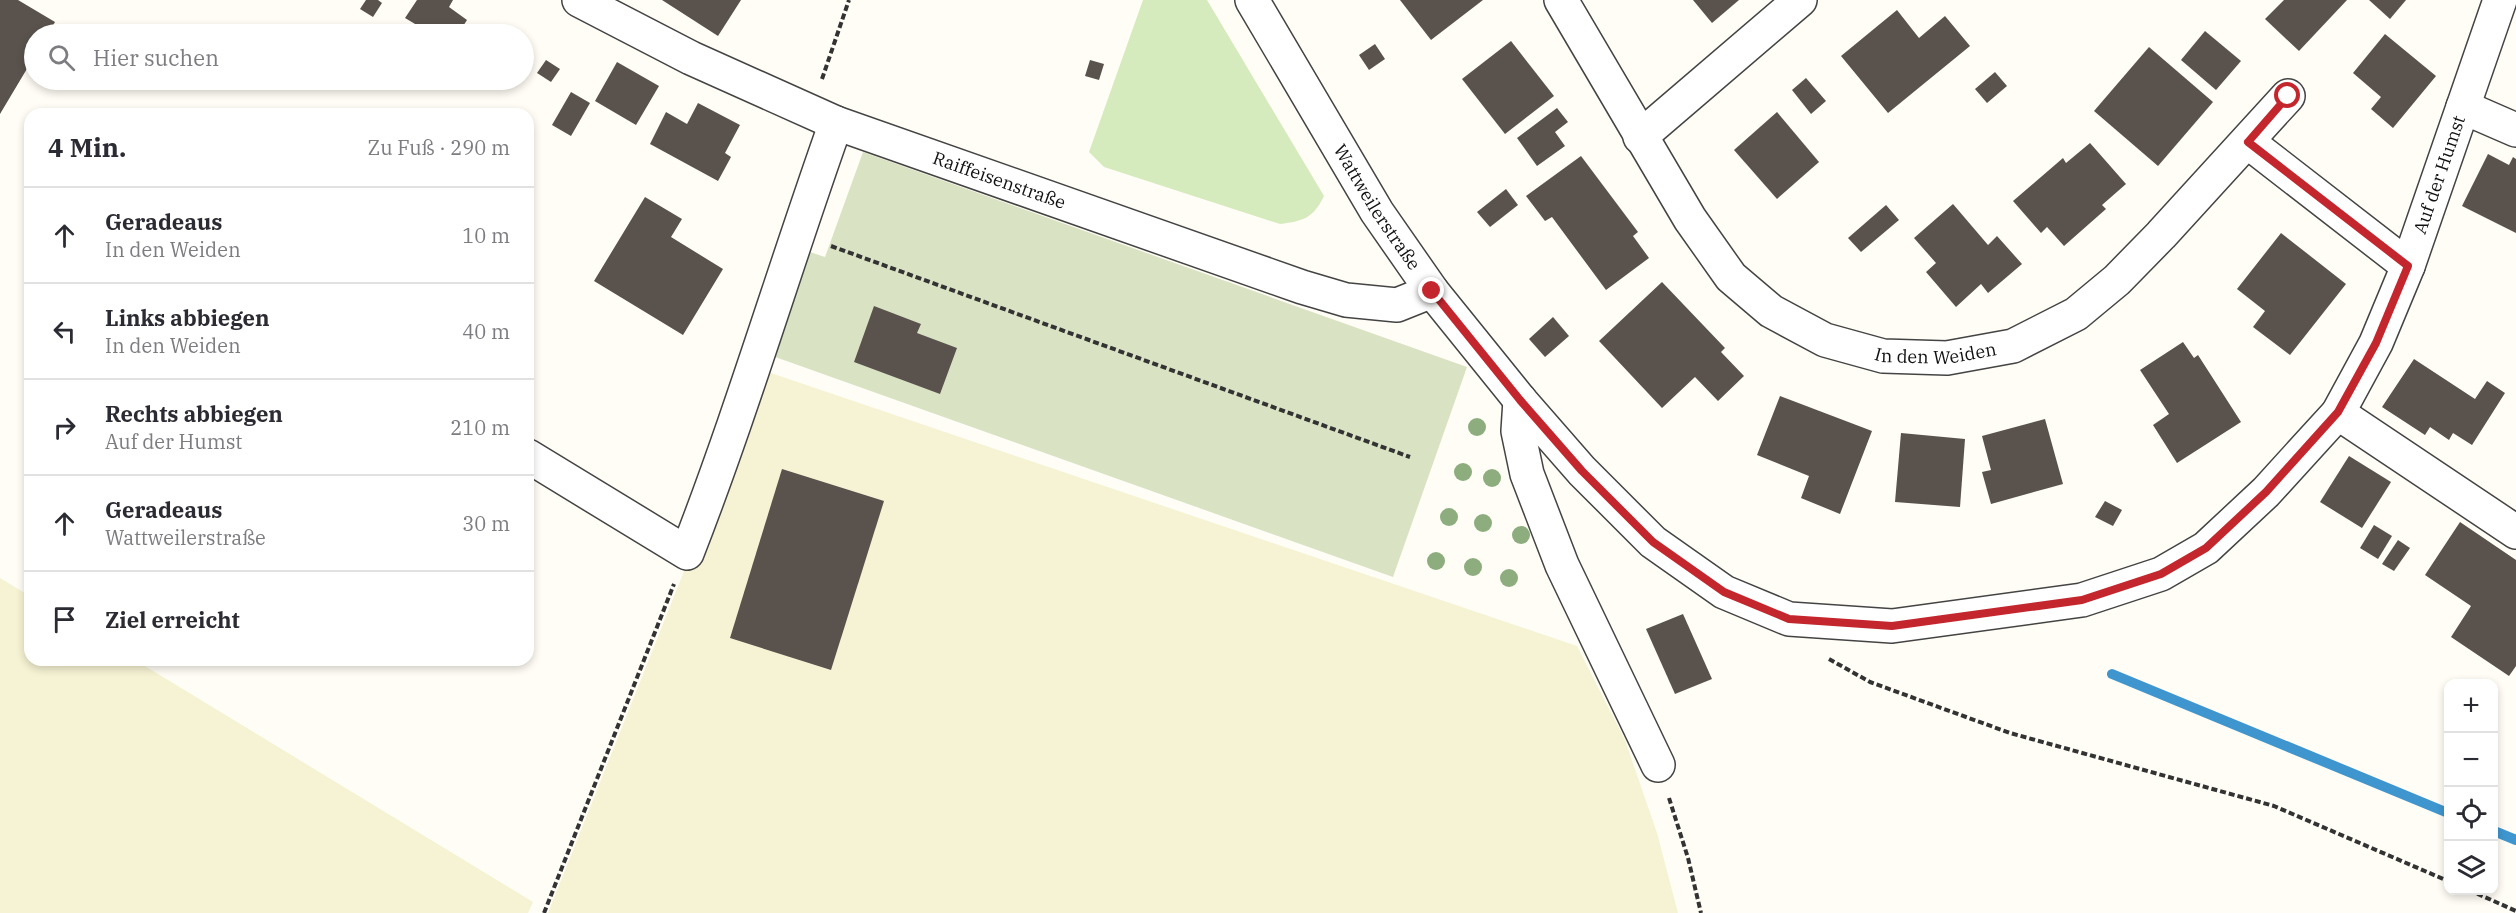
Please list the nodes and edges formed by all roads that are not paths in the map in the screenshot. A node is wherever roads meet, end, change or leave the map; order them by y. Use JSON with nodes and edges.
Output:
{"nodes":[{"id":1,"x":579,"y":0,"type":"edge"},
{"id":2,"x":1252,"y":0,"type":"edge"},
{"id":3,"x":1561,"y":0,"type":"edge"},
{"id":4,"x":1800,"y":0,"type":"edge"},
{"id":5,"x":2500,"y":0,"type":"edge"},
{"id":6,"x":2288,"y":96,"type":"dead end"},
{"id":7,"x":2463,"y":108,"type":"junction"},
{"id":8,"x":823,"y":118,"type":"junction"},
{"id":9,"x":2516,"y":130,"type":"edge"},
{"id":10,"x":1640,"y":137,"type":"junction"},
{"id":11,"x":2248,"y":142,"type":"junction"},
{"id":12,"x":2408,"y":266,"type":"junction"},
{"id":13,"x":1432,"y":291,"type":"junction"},
{"id":14,"x":1520,"y":400,"type":"junction"},
{"id":15,"x":2338,"y":412,"type":"junction"},
{"id":16,"x":534,"y":460,"type":"edge"},
{"id":17,"x":2516,"y":532,"type":"edge"},
{"id":18,"x":1659,"y":765,"type":"road end"}],
"edges":[{"from":1,"to":8,"type":"street","name":"Raiffeisenstraße"},
{"from":2,"to":13,"type":"street","name":"Wattweilerstraße"},
{"from":3,"to":10,"type":"street","name":"In den Weiden"},
{"from":4,"to":10,"type":"street"},
{"from":5,"to":7,"type":"street","name":"Auf der Humst"},
{"from":6,"to":11,"type":"street","name":"In den Weiden"},
{"from":7,"to":9,"type":"street"},
{"from":7,"to":12,"type":"street","name":"Auf der Humst"},
{"from":8,"to":13,"type":"street","name":"Raiffeisenstraße"},
{"from":8,"to":16,"type":"street"},
{"from":10,"to":11,"type":"street","name":"In den Weiden"},
{"from":11,"to":12,"type":"street"},
{"from":12,"to":15,"type":"street","name":"Auf der Humst"},
{"from":13,"to":14,"type":"street","name":"Wattweilerstraße"},
{"from":14,"to":15,"type":"street","name":"Auf der Humst"},
{"from":14,"to":18,"type":"street"},
{"from":15,"to":17,"type":"street"}]}
